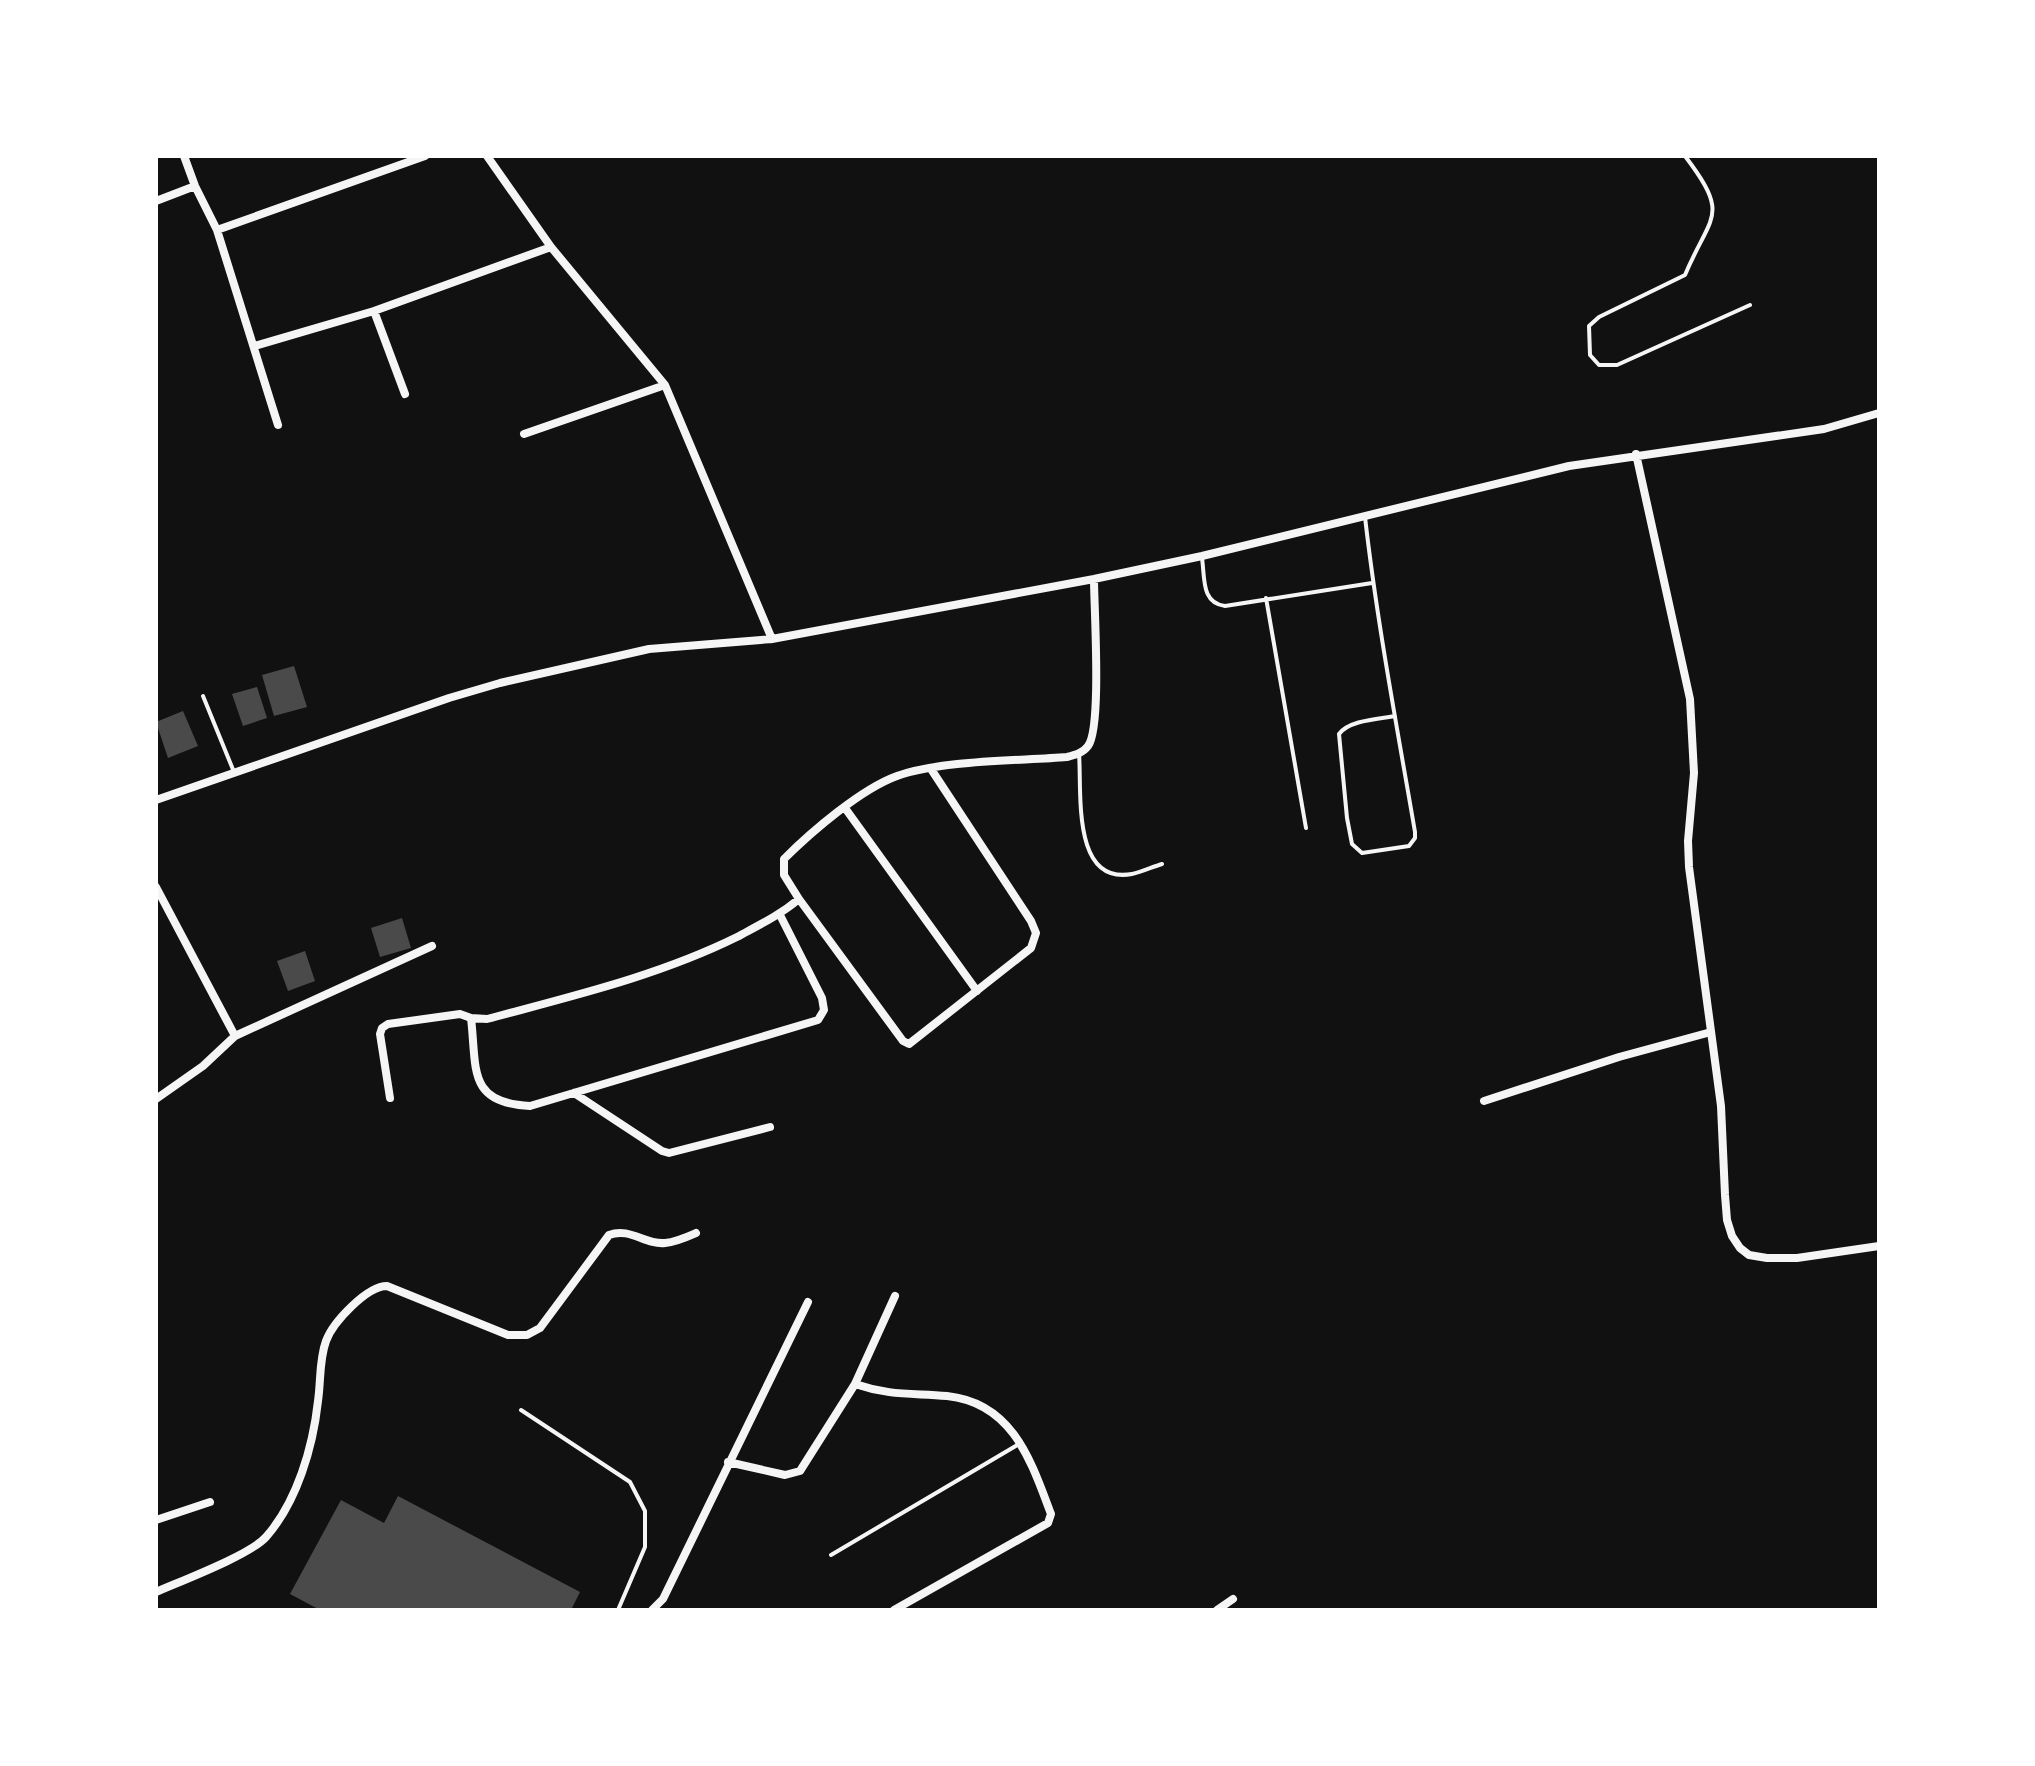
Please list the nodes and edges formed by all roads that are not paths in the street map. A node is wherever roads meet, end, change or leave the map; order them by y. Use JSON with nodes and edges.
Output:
{"nodes":[{"id":1,"x":184,"y":156,"type":"edge"},
{"id":2,"x":425,"y":156,"type":"edge"},
{"id":3,"x":487,"y":156,"type":"edge"},
{"id":4,"x":1685,"y":156,"type":"edge"},
{"id":5,"x":195,"y":186,"type":"junction"},
{"id":6,"x":156,"y":201,"type":"edge"},
{"id":7,"x":217,"y":230,"type":"junction"},
{"id":8,"x":551,"y":247,"type":"junction"},
{"id":9,"x":1750,"y":305,"type":"dead end"},
{"id":10,"x":374,"y":311,"type":"junction"},
{"id":11,"x":255,"y":346,"type":"junction"},
{"id":12,"x":665,"y":385,"type":"junction"},
{"id":13,"x":405,"y":394,"type":"dead end"},
{"id":14,"x":1879,"y":413,"type":"edge"},
{"id":15,"x":278,"y":425,"type":"dead end"},
{"id":16,"x":524,"y":434,"type":"dead end"},
{"id":17,"x":1636,"y":454,"type":"junction"},
{"id":18,"x":1365,"y":517,"type":"junction"},
{"id":19,"x":1202,"y":556,"type":"junction"},
{"id":20,"x":1094,"y":579,"type":"junction"},
{"id":21,"x":1372,"y":583,"type":"junction"},
{"id":22,"x":1266,"y":598,"type":"junction"},
{"id":23,"x":772,"y":639,"type":"junction"},
{"id":24,"x":203,"y":696,"type":"dead end"},
{"id":25,"x":1395,"y":716,"type":"junction"},
{"id":26,"x":1079,"y":753,"type":"junction"},
{"id":27,"x":931,"y":769,"type":"junction"},
{"id":28,"x":235,"y":774,"type":"junction"},
{"id":29,"x":156,"y":800,"type":"edge"},
{"id":30,"x":845,"y":808,"type":"junction"},
{"id":31,"x":1306,"y":828,"type":"dead end"},
{"id":32,"x":1162,"y":864,"type":"dead end"},
{"id":33,"x":156,"y":887,"type":"edge"},
{"id":34,"x":799,"y":899,"type":"junction"},
{"id":35,"x":780,"y":915,"type":"junction"},
{"id":36,"x":432,"y":946,"type":"dead end"},
{"id":37,"x":977,"y":991,"type":"junction"},
{"id":38,"x":471,"y":1018,"type":"junction"},
{"id":39,"x":1711,"y":1032,"type":"junction"},
{"id":40,"x":235,"y":1036,"type":"junction"},
{"id":41,"x":574,"y":1093,"type":"junction"},
{"id":42,"x":390,"y":1098,"type":"dead end"},
{"id":43,"x":156,"y":1099,"type":"edge"},
{"id":44,"x":1484,"y":1101,"type":"dead end"},
{"id":45,"x":770,"y":1127,"type":"dead end"},
{"id":46,"x":696,"y":1233,"type":"dead end"},
{"id":47,"x":1879,"y":1246,"type":"edge"},
{"id":48,"x":895,"y":1296,"type":"dead end"},
{"id":49,"x":808,"y":1302,"type":"dead end"},
{"id":50,"x":855,"y":1384,"type":"junction"},
{"id":51,"x":521,"y":1410,"type":"dead end"},
{"id":52,"x":1021,"y":1443,"type":"junction"},
{"id":53,"x":728,"y":1462,"type":"junction"},
{"id":54,"x":210,"y":1502,"type":"dead end"},
{"id":55,"x":156,"y":1520,"type":"edge"},
{"id":56,"x":831,"y":1555,"type":"dead end"},
{"id":57,"x":156,"y":1592,"type":"edge"},
{"id":58,"x":1233,"y":1599,"type":"dead end"},
{"id":59,"x":618,"y":1610,"type":"edge"},
{"id":60,"x":652,"y":1610,"type":"edge"},
{"id":61,"x":894,"y":1610,"type":"edge"},
{"id":62,"x":1217,"y":1610,"type":"edge"}],
"edges":[{"from":1,"to":5,"type":"street"},
{"from":2,"to":7,"type":"street"},
{"from":3,"to":8,"type":"street"},
{"from":4,"to":9,"type":"lane"},
{"from":5,"to":6,"type":"street"},
{"from":5,"to":7,"type":"street"},
{"from":7,"to":11,"type":"street"},
{"from":8,"to":10,"type":"street"},
{"from":8,"to":12,"type":"street"},
{"from":10,"to":11,"type":"street"},
{"from":10,"to":13,"type":"street"},
{"from":11,"to":15,"type":"street"},
{"from":12,"to":16,"type":"street"},
{"from":12,"to":23,"type":"street"},
{"from":14,"to":17,"type":"street"},
{"from":17,"to":18,"type":"street"},
{"from":17,"to":39,"type":"street"},
{"from":18,"to":19,"type":"street"},
{"from":18,"to":21,"type":"lane"},
{"from":19,"to":20,"type":"street"},
{"from":19,"to":22,"type":"lane"},
{"from":20,"to":23,"type":"street"},
{"from":20,"to":26,"type":"street"},
{"from":21,"to":22,"type":"lane"},
{"from":21,"to":25,"type":"lane"},
{"from":22,"to":31,"type":"lane"},
{"from":23,"to":28,"type":"street"},
{"from":24,"to":28,"type":"lane"},
{"from":25,"to":25,"type":"lane"},
{"from":26,"to":27,"type":"street"},
{"from":26,"to":32,"type":"lane"},
{"from":27,"to":30,"type":"street"},
{"from":27,"to":37,"type":"street"},
{"from":28,"to":29,"type":"street"},
{"from":30,"to":34,"type":"street"},
{"from":30,"to":37,"type":"street"},
{"from":33,"to":40,"type":"street"},
{"from":34,"to":35,"type":"street"},
{"from":34,"to":37,"type":"street"},
{"from":35,"to":38,"type":"street"},
{"from":35,"to":41,"type":"street"},
{"from":36,"to":40,"type":"street"},
{"from":38,"to":41,"type":"street"},
{"from":38,"to":42,"type":"street"},
{"from":39,"to":44,"type":"street"},
{"from":39,"to":47,"type":"street"},
{"from":40,"to":43,"type":"street"},
{"from":41,"to":45,"type":"street"},
{"from":46,"to":57,"type":"street"},
{"from":48,"to":50,"type":"street"},
{"from":49,"to":53,"type":"street"},
{"from":50,"to":52,"type":"street"},
{"from":50,"to":53,"type":"street"},
{"from":51,"to":59,"type":"lane"},
{"from":52,"to":56,"type":"lane"},
{"from":52,"to":61,"type":"street"},
{"from":53,"to":60,"type":"street"},
{"from":54,"to":55,"type":"street"},
{"from":58,"to":62,"type":"street"}]}
